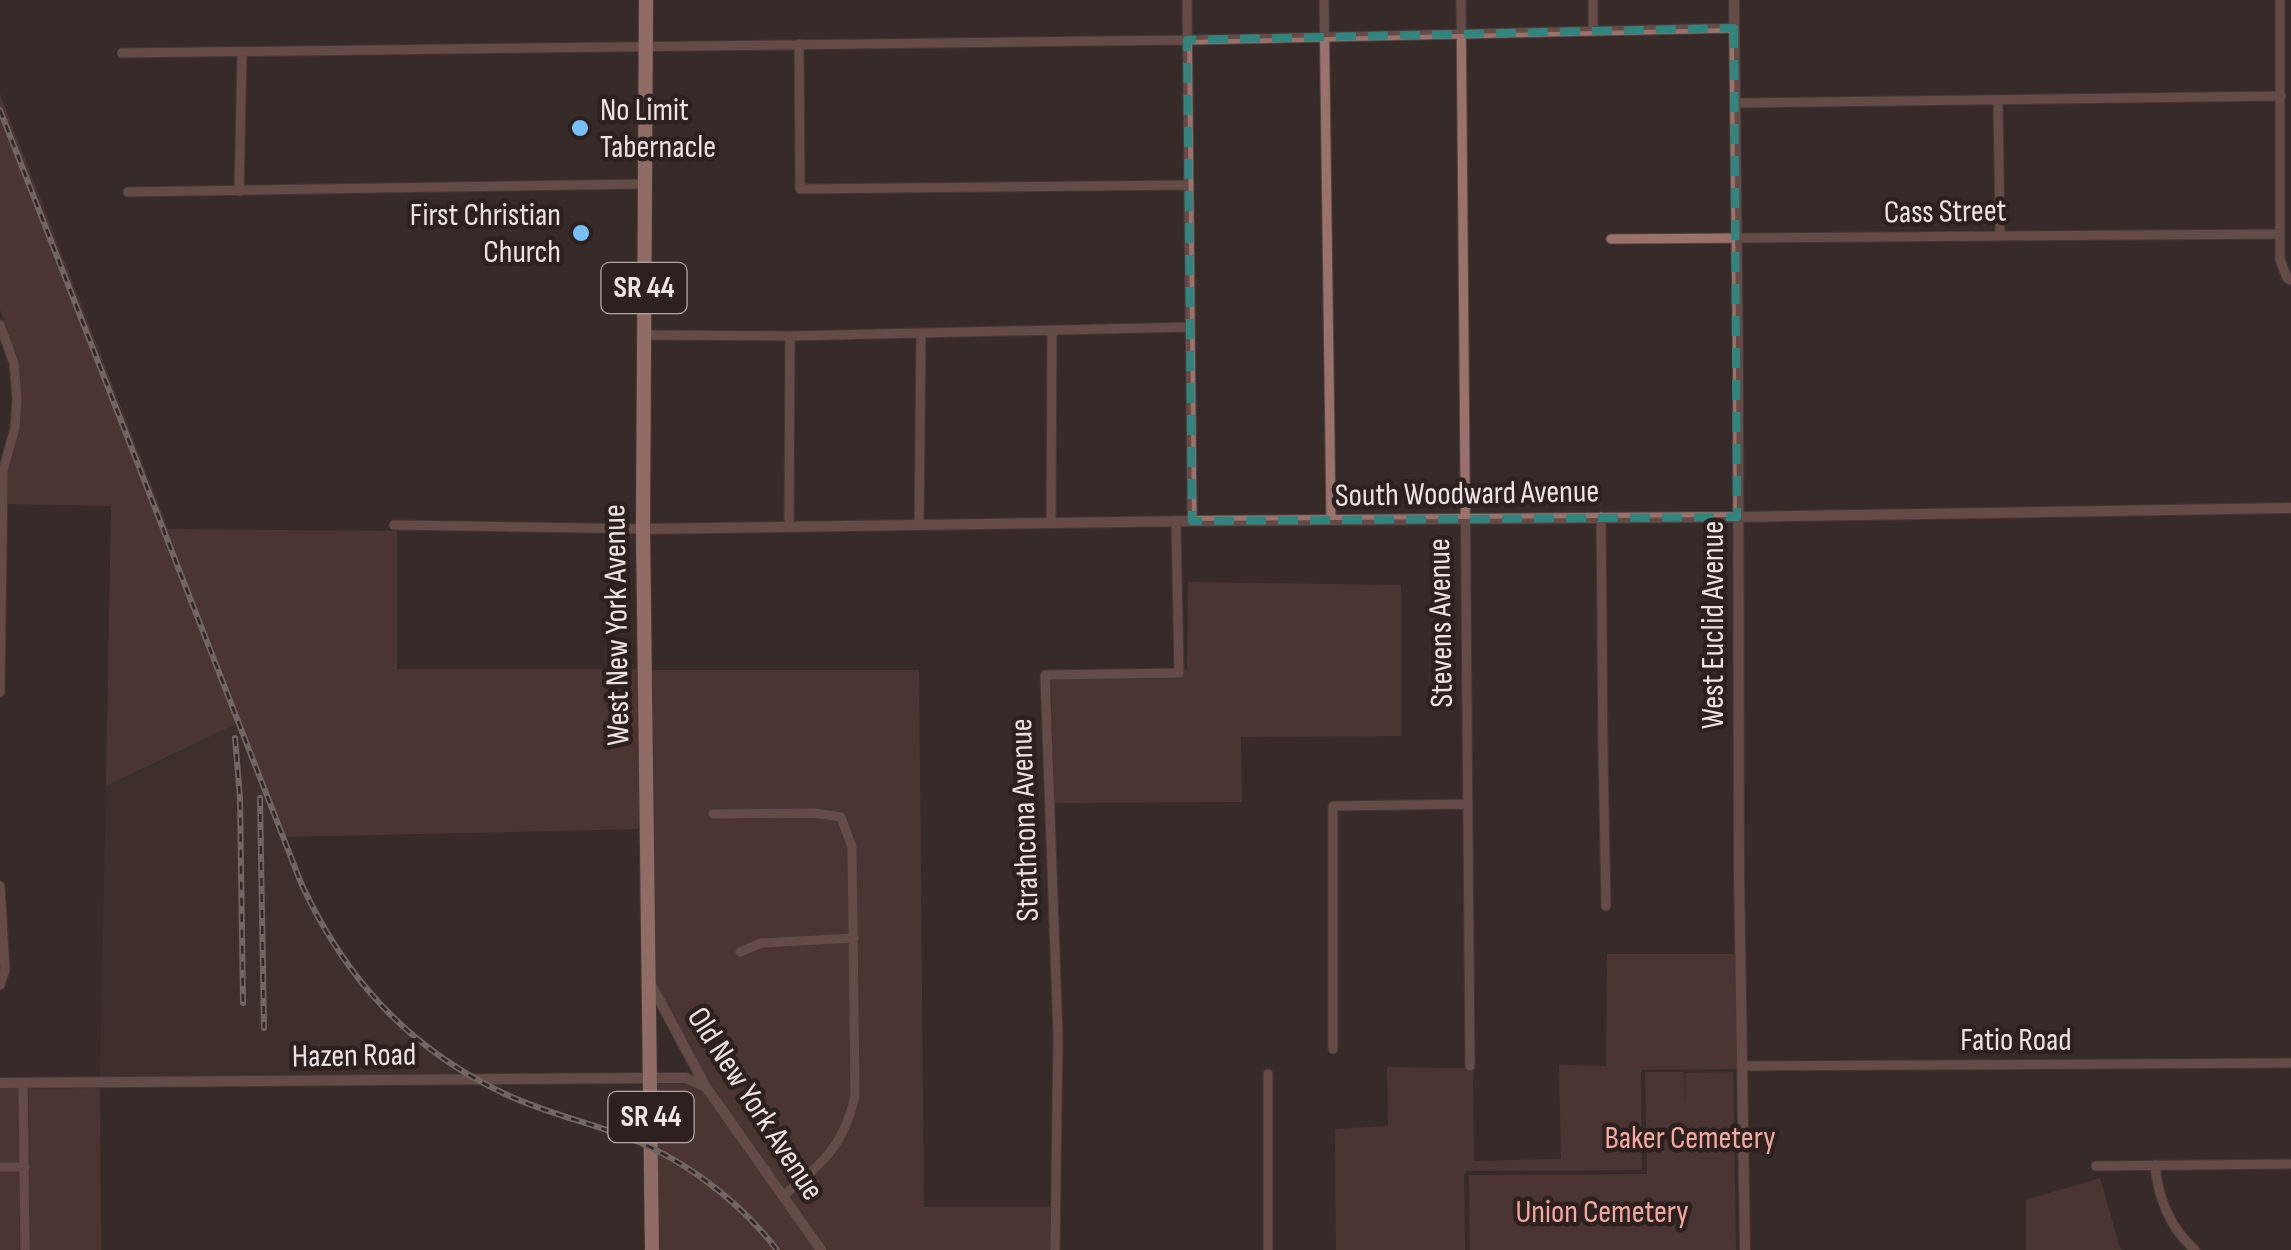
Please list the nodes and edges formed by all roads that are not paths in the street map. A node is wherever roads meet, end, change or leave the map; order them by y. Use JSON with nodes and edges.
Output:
{"nodes":[{"id":1,"x":646,"y":0,"type":"edge"},
{"id":2,"x":1187,"y":0,"type":"edge"},
{"id":3,"x":1324,"y":0,"type":"edge"},
{"id":4,"x":1461,"y":0,"type":"edge"},
{"id":5,"x":1593,"y":0,"type":"edge"},
{"id":6,"x":1734,"y":0,"type":"edge"},
{"id":7,"x":2280,"y":0,"type":"edge"},
{"id":8,"x":1734,"y":28,"type":"junction"},
{"id":9,"x":1593,"y":30,"type":"junction"},
{"id":10,"x":1461,"y":33,"type":"junction"},
{"id":11,"x":1324,"y":36,"type":"junction"},
{"id":12,"x":1187,"y":40,"type":"junction"},
{"id":13,"x":799,"y":44,"type":"junction"},
{"id":14,"x":646,"y":48,"type":"junction"},
{"id":15,"x":122,"y":53,"type":"dead end"},
{"id":16,"x":242,"y":53,"type":"junction"},
{"id":17,"x":2281,"y":96,"type":"junction"},
{"id":18,"x":1998,"y":100,"type":"junction"},
{"id":19,"x":1736,"y":103,"type":"junction"},
{"id":20,"x":645,"y":184,"type":"junction"},
{"id":21,"x":1188,"y":185,"type":"junction"},
{"id":22,"x":239,"y":191,"type":"junction"},
{"id":23,"x":128,"y":192,"type":"dead end"},
{"id":24,"x":2280,"y":234,"type":"junction"},
{"id":25,"x":2000,"y":236,"type":"junction"},
{"id":26,"x":1612,"y":239,"type":"dead end"},
{"id":27,"x":1737,"y":240,"type":"junction"},
{"id":28,"x":2289,"y":279,"type":"edge"},
{"id":29,"x":0,"y":324,"type":"edge"},
{"id":30,"x":1190,"y":328,"type":"junction"},
{"id":31,"x":1052,"y":331,"type":"junction"},
{"id":32,"x":921,"y":334,"type":"junction"},
{"id":33,"x":644,"y":335,"type":"junction"},
{"id":34,"x":790,"y":336,"type":"junction"},
{"id":35,"x":2,"y":471,"type":"edge"},
{"id":36,"x":2291,"y":508,"type":"edge"},
{"id":37,"x":1737,"y":517,"type":"junction"},
{"id":38,"x":1601,"y":518,"type":"junction"},
{"id":39,"x":1331,"y":520,"type":"junction"},
{"id":40,"x":1465,"y":520,"type":"junction"},
{"id":41,"x":1176,"y":521,"type":"junction"},
{"id":42,"x":1192,"y":521,"type":"junction"},
{"id":43,"x":1051,"y":523,"type":"junction"},
{"id":44,"x":394,"y":524,"type":"dead end"},
{"id":45,"x":919,"y":525,"type":"junction"},
{"id":46,"x":789,"y":526,"type":"junction"},
{"id":47,"x":643,"y":528,"type":"junction"},
{"id":48,"x":0,"y":586,"type":"edge"},
{"id":49,"x":0,"y":692,"type":"edge"},
{"id":50,"x":1468,"y":804,"type":"junction"},
{"id":51,"x":713,"y":814,"type":"dead end"},
{"id":52,"x":0,"y":886,"type":"edge"},
{"id":53,"x":1606,"y":906,"type":"dead end"},
{"id":54,"x":854,"y":938,"type":"junction"},
{"id":55,"x":740,"y":952,"type":"dead end"},
{"id":56,"x":650,"y":984,"type":"junction"},
{"id":57,"x":0,"y":985,"type":"edge"},
{"id":58,"x":1333,"y":1049,"type":"dead end"},
{"id":59,"x":2291,"y":1063,"type":"edge"},
{"id":60,"x":1470,"y":1066,"type":"dead end"},
{"id":61,"x":1741,"y":1066,"type":"junction"},
{"id":62,"x":1268,"y":1074,"type":"dead end"},
{"id":63,"x":651,"y":1078,"type":"junction"},
{"id":64,"x":0,"y":1083,"type":"edge"},
{"id":65,"x":23,"y":1084,"type":"junction"},
{"id":66,"x":706,"y":1087,"type":"junction"},
{"id":67,"x":2291,"y":1164,"type":"edge"},
{"id":68,"x":2096,"y":1166,"type":"dead end"},
{"id":69,"x":2155,"y":1166,"type":"junction"},
{"id":70,"x":0,"y":1167,"type":"edge"},
{"id":71,"x":24,"y":1167,"type":"junction"},
{"id":72,"x":783,"y":1196,"type":"junction"},
{"id":73,"x":25,"y":1250,"type":"edge"},
{"id":74,"x":652,"y":1250,"type":"edge"},
{"id":75,"x":821,"y":1250,"type":"edge"},
{"id":76,"x":1055,"y":1250,"type":"edge"},
{"id":77,"x":1268,"y":1250,"type":"edge"},
{"id":78,"x":1745,"y":1250,"type":"edge"},
{"id":79,"x":2194,"y":1250,"type":"edge"}],
"edges":[{"from":1,"to":14,"type":"main road","name":"West New York Avenue","number":"SR 44"},
{"from":2,"to":12,"type":"street"},
{"from":3,"to":11,"type":"street"},
{"from":4,"to":10,"type":"street","name":"Stevens Avenue"},
{"from":5,"to":9,"type":"street"},
{"from":6,"to":8,"type":"street","name":"West Euclid Avenue"},
{"from":7,"to":17,"type":"street"},
{"from":8,"to":9,"type":"street"},
{"from":8,"to":19,"type":"street","name":"West Euclid Avenue"},
{"from":9,"to":10,"type":"street"},
{"from":10,"to":11,"type":"street"},
{"from":10,"to":40,"type":"street","name":"Stevens Avenue"},
{"from":11,"to":12,"type":"street"},
{"from":11,"to":39,"type":"street"},
{"from":12,"to":13,"type":"street"},
{"from":12,"to":21,"type":"street"},
{"from":13,"to":14,"type":"street"},
{"from":13,"to":21,"type":"street"},
{"from":14,"to":16,"type":"street"},
{"from":14,"to":20,"type":"main road","name":"West New York Avenue","number":"SR 44"},
{"from":15,"to":16,"type":"street"},
{"from":16,"to":22,"type":"street"},
{"from":17,"to":18,"type":"street"},
{"from":17,"to":24,"type":"street"},
{"from":18,"to":19,"type":"street"},
{"from":18,"to":25,"type":"street"},
{"from":19,"to":27,"type":"street","name":"West Euclid Avenue"},
{"from":20,"to":22,"type":"street"},
{"from":20,"to":33,"type":"main road","name":"West New York Avenue","number":"SR 44"},
{"from":21,"to":30,"type":"street"},
{"from":22,"to":23,"type":"street"},
{"from":24,"to":25,"type":"street","name":"Cass Street"},
{"from":24,"to":28,"type":"street"},
{"from":25,"to":27,"type":"street","name":"Cass Street"},
{"from":26,"to":27,"type":"street","name":"Cass Street"},
{"from":27,"to":37,"type":"street","name":"West Euclid Avenue"},
{"from":29,"to":35,"type":"street"},
{"from":30,"to":31,"type":"street"},
{"from":30,"to":42,"type":"street"},
{"from":31,"to":32,"type":"street"},
{"from":31,"to":43,"type":"street"},
{"from":32,"to":34,"type":"street"},
{"from":32,"to":45,"type":"street"},
{"from":33,"to":34,"type":"street"},
{"from":33,"to":47,"type":"main road","name":"West New York Avenue","number":"SR 44"},
{"from":34,"to":46,"type":"street"},
{"from":35,"to":48,"type":"street"},
{"from":36,"to":37,"type":"street","name":"South Woodward Avenue"},
{"from":37,"to":38,"type":"street","name":"South Woodward Avenue"},
{"from":37,"to":61,"type":"street","name":"West Euclid Avenue"},
{"from":38,"to":40,"type":"street","name":"South Woodward Avenue"},
{"from":38,"to":53,"type":"street"},
{"from":39,"to":40,"type":"street","name":"South Woodward Avenue"},
{"from":39,"to":42,"type":"street","name":"South Woodward Avenue"},
{"from":40,"to":50,"type":"street","name":"Stevens Avenue"},
{"from":41,"to":42,"type":"street","name":"South Woodward Avenue"},
{"from":41,"to":43,"type":"street","name":"South Woodward Avenue"},
{"from":41,"to":76,"type":"street","name":"Strathcona Avenue"},
{"from":43,"to":45,"type":"street","name":"South Woodward Avenue"},
{"from":44,"to":47,"type":"street"},
{"from":45,"to":46,"type":"street","name":"South Woodward Avenue"},
{"from":46,"to":47,"type":"street","name":"South Woodward Avenue"},
{"from":47,"to":56,"type":"main road","name":"West New York Avenue","number":"SR 44"},
{"from":48,"to":49,"type":"street"},
{"from":50,"to":58,"type":"street"},
{"from":50,"to":60,"type":"street","name":"Stevens Avenue"},
{"from":51,"to":54,"type":"street"},
{"from":52,"to":57,"type":"street"},
{"from":54,"to":55,"type":"street"},
{"from":54,"to":72,"type":"street"},
{"from":56,"to":63,"type":"main road","name":"West New York Avenue","number":"SR 44"},
{"from":56,"to":66,"type":"street","name":"Old New York Avenue"},
{"from":59,"to":61,"type":"street","name":"Fatio Road"},
{"from":61,"to":78,"type":"street","name":"West Euclid Avenue"},
{"from":62,"to":77,"type":"street"},
{"from":63,"to":65,"type":"street","name":"Hazen Road"},
{"from":63,"to":66,"type":"street","name":"Hazen Road"},
{"from":63,"to":74,"type":"main road","name":"West New York Avenue","number":"SR 44"},
{"from":64,"to":65,"type":"street","name":"Hazen Road"},
{"from":65,"to":71,"type":"street"},
{"from":66,"to":72,"type":"street","name":"Old New York Avenue"},
{"from":67,"to":69,"type":"street"},
{"from":68,"to":69,"type":"street"},
{"from":69,"to":79,"type":"street"},
{"from":70,"to":71,"type":"street"},
{"from":71,"to":73,"type":"street"},
{"from":72,"to":75,"type":"street","name":"Old New York Avenue"}]}
